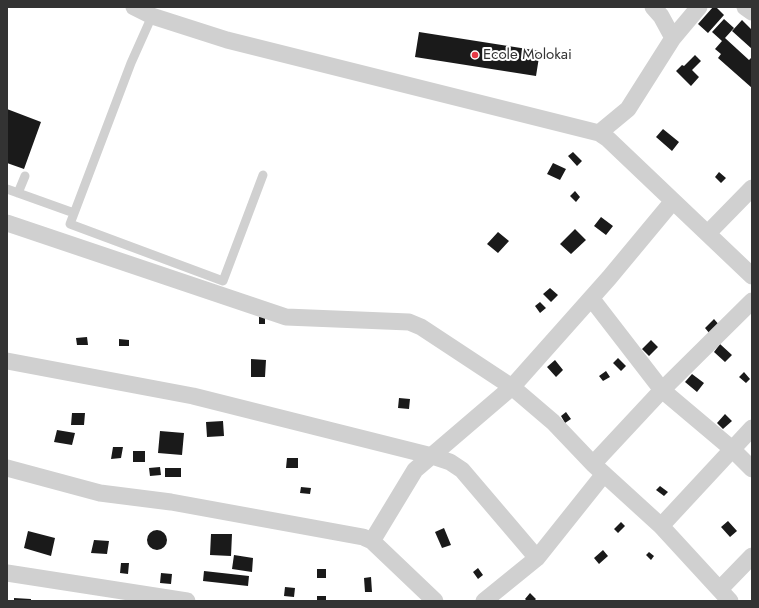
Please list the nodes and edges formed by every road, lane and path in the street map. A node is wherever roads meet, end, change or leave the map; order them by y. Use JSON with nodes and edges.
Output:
{"nodes":[{"id":1,"x":134,"y":7,"type":"edge"},
{"id":2,"x":653,"y":7,"type":"edge"},
{"id":3,"x":699,"y":7,"type":"edge"},
{"id":4,"x":745,"y":7,"type":"edge"},
{"id":5,"x":752,"y":12,"type":"edge"},
{"id":6,"x":152,"y":16,"type":"junction"},
{"id":7,"x":673,"y":38,"type":"junction"},
{"id":8,"x":599,"y":133,"type":"junction"},
{"id":9,"x":263,"y":175,"type":"dead end"},
{"id":10,"x":25,"y":176,"type":"dead end"},
{"id":11,"x":752,"y":188,"type":"edge"},
{"id":12,"x":7,"y":189,"type":"edge"},
{"id":13,"x":18,"y":193,"type":"junction"},
{"id":14,"x":672,"y":201,"type":"junction"},
{"id":15,"x":74,"y":213,"type":"junction"},
{"id":16,"x":7,"y":223,"type":"edge"},
{"id":17,"x":708,"y":233,"type":"junction"},
{"id":18,"x":752,"y":276,"type":"edge"},
{"id":19,"x":591,"y":298,"type":"junction"},
{"id":20,"x":752,"y":301,"type":"edge"},
{"id":21,"x":7,"y":361,"type":"edge"},
{"id":22,"x":512,"y":387,"type":"junction"},
{"id":23,"x":662,"y":390,"type":"junction"},
{"id":24,"x":752,"y":428,"type":"edge"},
{"id":25,"x":732,"y":450,"type":"junction"},
{"id":26,"x":432,"y":456,"type":"junction"},
{"id":27,"x":7,"y":468,"type":"edge"},
{"id":28,"x":598,"y":469,"type":"junction"},
{"id":29,"x":752,"y":469,"type":"edge"},
{"id":30,"x":661,"y":526,"type":"junction"},
{"id":31,"x":372,"y":541,"type":"junction"},
{"id":32,"x":752,"y":556,"type":"edge"},
{"id":33,"x":536,"y":558,"type":"junction"},
{"id":34,"x":7,"y":574,"type":"edge"},
{"id":35,"x":725,"y":595,"type":"edge"},
{"id":36,"x":187,"y":601,"type":"edge"},
{"id":37,"x":435,"y":601,"type":"edge"},
{"id":38,"x":484,"y":601,"type":"edge"}],
"edges":[{"from":1,"to":6,"type":"street"},
{"from":2,"to":7,"type":"street"},
{"from":3,"to":7,"type":"street"},
{"from":4,"to":5,"type":"street"},
{"from":6,"to":8,"type":"street"},
{"from":6,"to":15,"type":"lane"},
{"from":7,"to":8,"type":"street"},
{"from":8,"to":14,"type":"street"},
{"from":9,"to":15,"type":"lane"},
{"from":10,"to":13,"type":"lane"},
{"from":11,"to":17,"type":"street"},
{"from":12,"to":13,"type":"lane"},
{"from":13,"to":15,"type":"lane"},
{"from":14,"to":17,"type":"street"},
{"from":14,"to":19,"type":"street"},
{"from":16,"to":22,"type":"street"},
{"from":17,"to":18,"type":"street"},
{"from":19,"to":22,"type":"street"},
{"from":19,"to":23,"type":"street"},
{"from":20,"to":23,"type":"street"},
{"from":21,"to":26,"type":"street"},
{"from":22,"to":26,"type":"street"},
{"from":22,"to":28,"type":"street"},
{"from":23,"to":25,"type":"street"},
{"from":23,"to":28,"type":"street"},
{"from":24,"to":25,"type":"street"},
{"from":25,"to":29,"type":"street"},
{"from":25,"to":30,"type":"street"},
{"from":26,"to":31,"type":"street"},
{"from":26,"to":33,"type":"street"},
{"from":27,"to":31,"type":"street"},
{"from":28,"to":30,"type":"street"},
{"from":28,"to":33,"type":"street"},
{"from":30,"to":35,"type":"street"},
{"from":31,"to":37,"type":"street"},
{"from":32,"to":35,"type":"street"},
{"from":33,"to":38,"type":"street"},
{"from":34,"to":36,"type":"street"}]}
